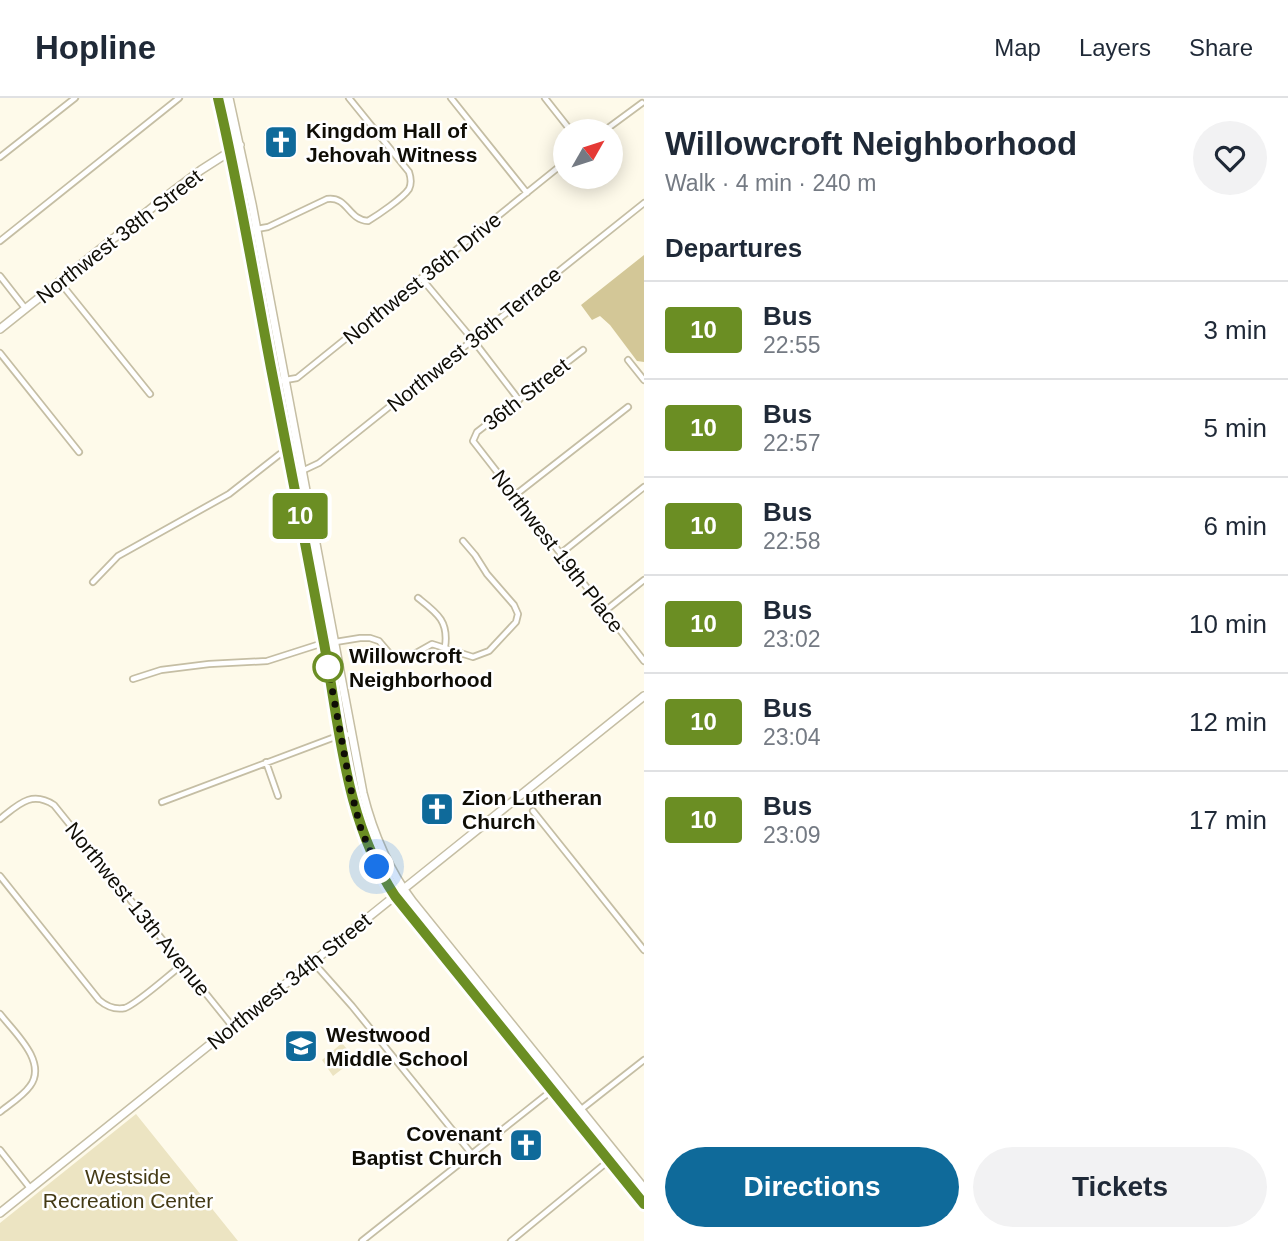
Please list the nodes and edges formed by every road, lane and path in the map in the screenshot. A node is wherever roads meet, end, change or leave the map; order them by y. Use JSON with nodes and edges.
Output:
{"nodes":[{"id":1,"x":75,"y":98,"type":"edge"},
{"id":2,"x":179,"y":98,"type":"edge"},
{"id":3,"x":218,"y":98,"type":"edge"},
{"id":4,"x":229,"y":98,"type":"edge"},
{"id":5,"x":349,"y":98,"type":"edge"},
{"id":6,"x":451,"y":98,"type":"edge"},
{"id":7,"x":545,"y":98,"type":"edge"},
{"id":8,"x":641,"y":102,"type":"edge"},
{"id":9,"x":562,"y":119,"type":"edge"},
{"id":10,"x":619,"y":119,"type":"edge"},
{"id":11,"x":240,"y":145,"type":"junction"},
{"id":12,"x":230,"y":152,"type":"junction"},
{"id":13,"x":0,"y":158,"type":"edge"},
{"id":14,"x":553,"y":172,"type":"edge"},
{"id":15,"x":527,"y":193,"type":"junction"},
{"id":16,"x":644,"y":203,"type":"edge"},
{"id":17,"x":256,"y":229,"type":"junction"},
{"id":18,"x":246,"y":231,"type":"junction"},
{"id":19,"x":0,"y":241,"type":"edge"},
{"id":20,"x":0,"y":276,"type":"edge"},
{"id":21,"x":422,"y":279,"type":"junction"},
{"id":22,"x":59,"y":281,"type":"junction"},
{"id":23,"x":25,"y":309,"type":"junction"},
{"id":24,"x":0,"y":330,"type":"edge"},
{"id":25,"x":473,"y":340,"type":"junction"},
{"id":26,"x":583,"y":350,"type":"dead end"},
{"id":27,"x":0,"y":354,"type":"edge"},
{"id":28,"x":628,"y":360,"type":"dead end"},
{"id":29,"x":285,"y":380,"type":"junction"},
{"id":30,"x":644,"y":380,"type":"edge"},
{"id":31,"x":274,"y":382,"type":"junction"},
{"id":32,"x":150,"y":394,"type":"dead end"},
{"id":33,"x":519,"y":400,"type":"junction"},
{"id":34,"x":628,"y":407,"type":"dead end"},
{"id":35,"x":473,"y":441,"type":"joint"},
{"id":36,"x":297,"y":445,"type":"junction"},
{"id":37,"x":287,"y":450,"type":"junction"},
{"id":38,"x":79,"y":452,"type":"dead end"},
{"id":39,"x":302,"y":471,"type":"junction"},
{"id":40,"x":644,"y":487,"type":"edge"},
{"id":41,"x":514,"y":496,"type":"junction"},
{"id":42,"x":463,"y":541,"type":"dead end"},
{"id":43,"x":560,"y":554,"type":"junction"},
{"id":44,"x":644,"y":580,"type":"edge"},
{"id":45,"x":93,"y":582,"type":"dead end"},
{"id":46,"x":418,"y":598,"type":"dead end"},
{"id":47,"x":605,"y":611,"type":"junction"},
{"id":48,"x":334,"y":642,"type":"junction"},
{"id":49,"x":324,"y":643,"type":"junction"},
{"id":50,"x":445,"y":647,"type":"junction"},
{"id":51,"x":644,"y":661,"type":"edge"},
{"id":52,"x":133,"y":679,"type":"dead end"},
{"id":53,"x":644,"y":696,"type":"edge"},
{"id":54,"x":352,"y":734,"type":"junction"},
{"id":55,"x":340,"y":736,"type":"junction"},
{"id":56,"x":266,"y":762,"type":"junction"},
{"id":57,"x":278,"y":796,"type":"dead end"},
{"id":58,"x":162,"y":802,"type":"dead end"},
{"id":59,"x":533,"y":811,"type":"dead end"},
{"id":60,"x":0,"y":819,"type":"edge"},
{"id":61,"x":0,"y":876,"type":"edge"},
{"id":62,"x":403,"y":889,"type":"junction"},
{"id":63,"x":395,"y":896,"type":"junction"},
{"id":64,"x":644,"y":950,"type":"edge"},
{"id":65,"x":313,"y":962,"type":"junction"},
{"id":66,"x":182,"y":965,"type":"junction"},
{"id":67,"x":485,"y":992,"type":"junction"},
{"id":68,"x":478,"y":999,"type":"junction"},
{"id":69,"x":0,"y":1014,"type":"edge"},
{"id":70,"x":232,"y":1026,"type":"junction"},
{"id":71,"x":644,"y":1060,"type":"edge"},
{"id":72,"x":560,"y":1083,"type":"junction"},
{"id":73,"x":551,"y":1090,"type":"junction"},
{"id":74,"x":581,"y":1110,"type":"junction"},
{"id":75,"x":0,"y":1112,"type":"edge"},
{"id":76,"x":573,"y":1116,"type":"junction"},
{"id":77,"x":0,"y":1150,"type":"edge"},
{"id":78,"x":471,"y":1153,"type":"junction"},
{"id":79,"x":617,"y":1154,"type":"junction"},
{"id":80,"x":609,"y":1161,"type":"junction"},
{"id":81,"x":30,"y":1188,"type":"junction"},
{"id":82,"x":644,"y":1188,"type":"edge"},
{"id":83,"x":644,"y":1204,"type":"edge"},
{"id":84,"x":0,"y":1213,"type":"edge"},
{"id":85,"x":362,"y":1241,"type":"edge"},
{"id":86,"x":511,"y":1241,"type":"edge"}],
"edges":[{"from":1,"to":13,"type":"street"},
{"from":2,"to":19,"type":"street"},
{"from":3,"to":12,"type":"main road"},
{"from":4,"to":11,"type":"main road"},
{"from":5,"to":17,"type":"street"},
{"from":6,"to":15,"type":"street"},
{"from":7,"to":9,"type":"street"},
{"from":8,"to":10,"type":"street"},
{"from":11,"to":12,"type":"main road","name":"Northwest 38th Street"},
{"from":11,"to":17,"type":"main road"},
{"from":12,"to":18,"type":"main road"},
{"from":12,"to":22,"type":"main road","name":"Northwest 38th Street"},
{"from":14,"to":15,"type":"street","name":"Northwest 36th Drive"},
{"from":15,"to":21,"type":"street","name":"Northwest 36th Drive"},
{"from":16,"to":25,"type":"street","name":"Northwest 36th Terrace"},
{"from":17,"to":18,"type":"street"},
{"from":17,"to":29,"type":"main road"},
{"from":18,"to":31,"type":"main road"},
{"from":20,"to":23,"type":"street"},
{"from":21,"to":25,"type":"street"},
{"from":21,"to":29,"type":"street","name":"Northwest 36th Drive"},
{"from":22,"to":23,"type":"main road","name":"Northwest 38th Street"},
{"from":22,"to":32,"type":"street"},
{"from":23,"to":24,"type":"main road","name":"Northwest 38th Street"},
{"from":25,"to":33,"type":"street"},
{"from":25,"to":39,"type":"street","name":"Northwest 36th Terrace"},
{"from":26,"to":33,"type":"street","name":"36th Street"},
{"from":27,"to":38,"type":"street"},
{"from":28,"to":30,"type":"street"},
{"from":29,"to":31,"type":"street","name":"Northwest 36th Drive"},
{"from":29,"to":36,"type":"main road"},
{"from":31,"to":37,"type":"main road"},
{"from":33,"to":35,"type":"street","name":"36th Street"},
{"from":34,"to":41,"type":"street"},
{"from":35,"to":41,"type":"street","name":"Northwest 19th Place"},
{"from":36,"to":37,"type":"street"},
{"from":36,"to":39,"type":"main road"},
{"from":37,"to":45,"type":"street"},
{"from":37,"to":49,"type":"main road"},
{"from":39,"to":48,"type":"main road"},
{"from":40,"to":43,"type":"street"},
{"from":41,"to":43,"type":"street","name":"Northwest 19th Place"},
{"from":42,"to":50,"type":"street"},
{"from":43,"to":47,"type":"street","name":"Northwest 19th Place"},
{"from":44,"to":47,"type":"street"},
{"from":46,"to":50,"type":"street"},
{"from":47,"to":51,"type":"street","name":"Northwest 19th Place"},
{"from":48,"to":49,"type":"street"},
{"from":48,"to":50,"type":"street"},
{"from":48,"to":54,"type":"main road"},
{"from":49,"to":52,"type":"street"},
{"from":49,"to":55,"type":"main road"},
{"from":53,"to":62,"type":"main road","name":"Northwest 34th Street"},
{"from":54,"to":55,"type":"street"},
{"from":54,"to":62,"type":"main road"},
{"from":55,"to":56,"type":"street"},
{"from":55,"to":63,"type":"main road"},
{"from":56,"to":57,"type":"street"},
{"from":56,"to":58,"type":"street"},
{"from":59,"to":64,"type":"street"},
{"from":60,"to":66,"type":"street","name":"Northwest 13th Avenue"},
{"from":61,"to":66,"type":"street"},
{"from":62,"to":63,"type":"main road","name":"Northwest 34th Street"},
{"from":62,"to":67,"type":"main road"},
{"from":63,"to":65,"type":"main road","name":"Northwest 34th Street"},
{"from":63,"to":68,"type":"main road"},
{"from":65,"to":70,"type":"main road","name":"Northwest 34th Street"},
{"from":65,"to":78,"type":"street"},
{"from":66,"to":70,"type":"street","name":"Northwest 13th Avenue"},
{"from":67,"to":68,"type":"main road"},
{"from":67,"to":72,"type":"main road"},
{"from":68,"to":73,"type":"main road"},
{"from":69,"to":75,"type":"street"},
{"from":70,"to":81,"type":"main road","name":"Northwest 34th Street"},
{"from":71,"to":74,"type":"street"},
{"from":72,"to":73,"type":"street"},
{"from":72,"to":74,"type":"main road"},
{"from":73,"to":76,"type":"main road"},
{"from":73,"to":78,"type":"street"},
{"from":74,"to":76,"type":"street"},
{"from":74,"to":79,"type":"main road"},
{"from":76,"to":80,"type":"main road"},
{"from":77,"to":81,"type":"street"},
{"from":78,"to":85,"type":"street"},
{"from":79,"to":80,"type":"street"},
{"from":79,"to":82,"type":"main road"},
{"from":80,"to":83,"type":"main road"},
{"from":80,"to":86,"type":"street"},
{"from":81,"to":84,"type":"main road","name":"Northwest 34th Street"}]}
